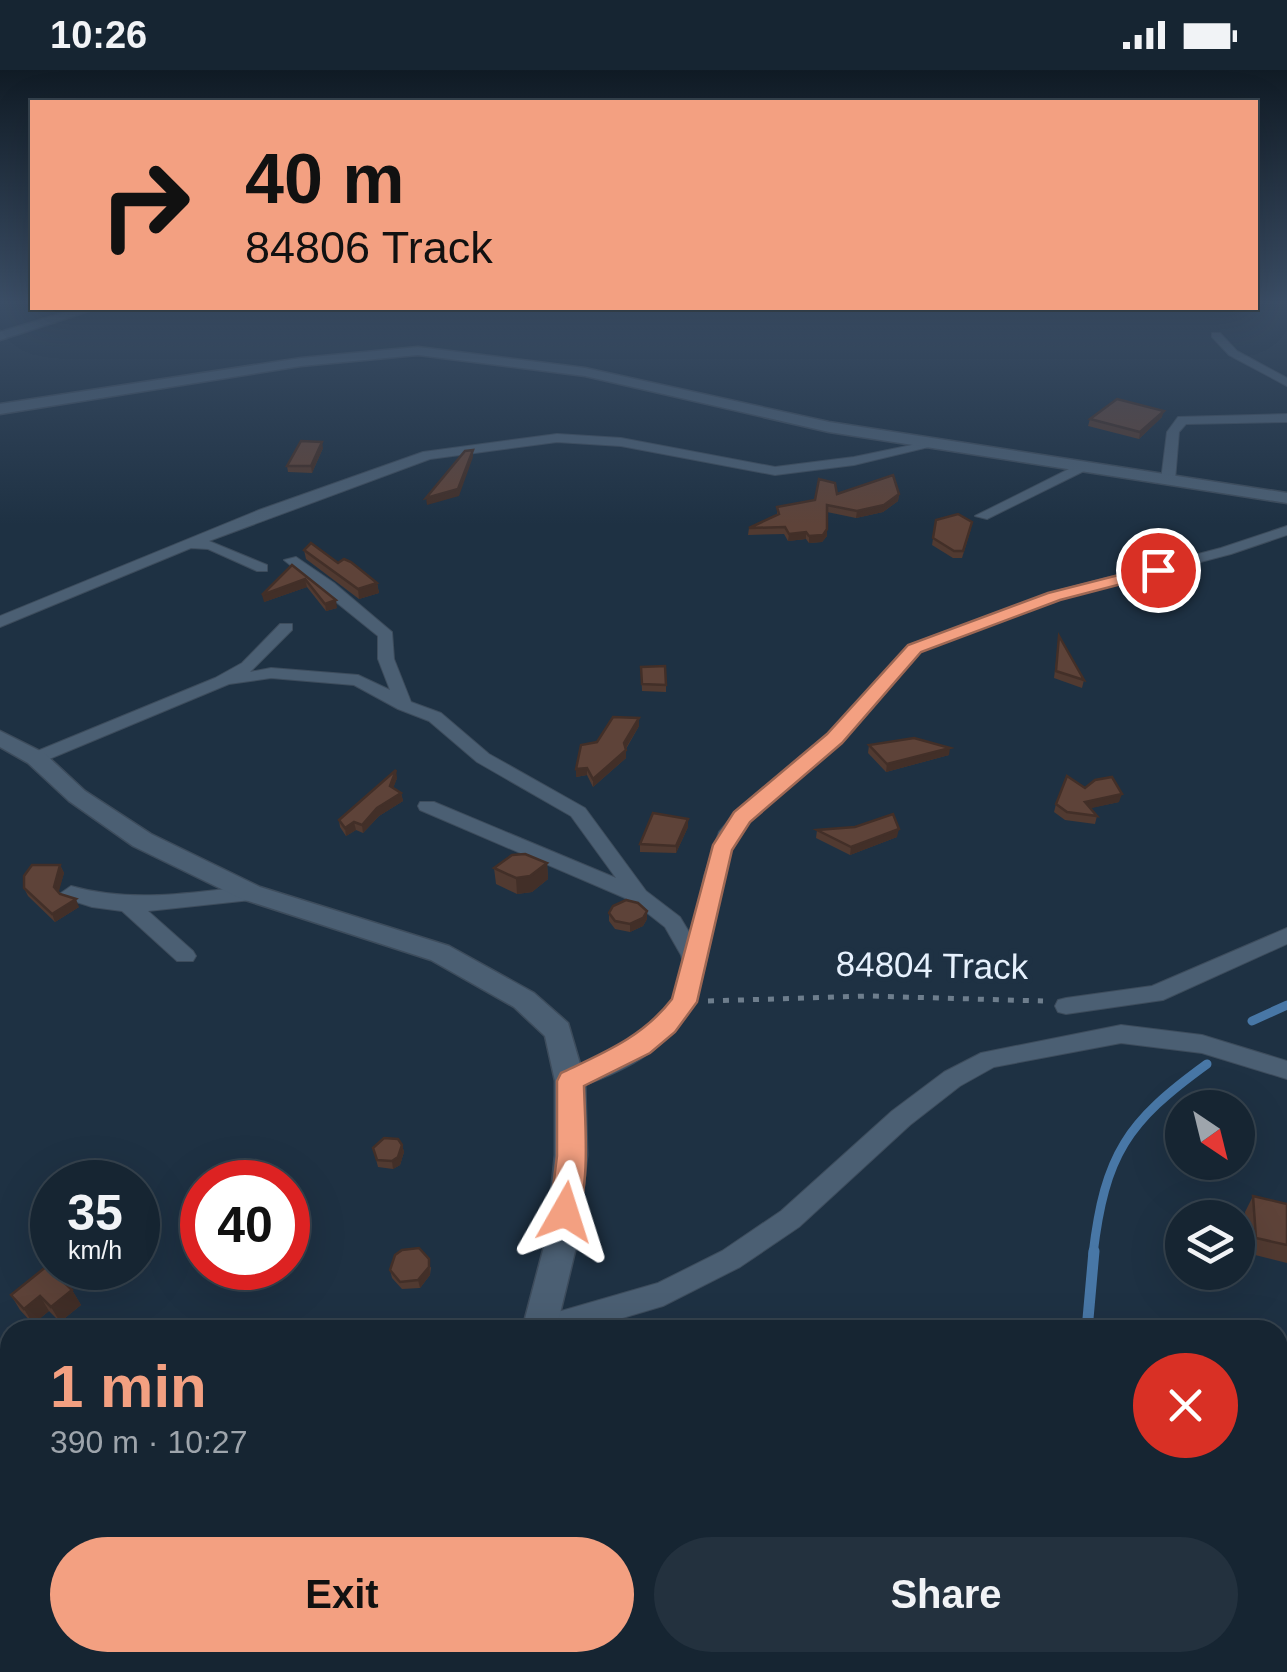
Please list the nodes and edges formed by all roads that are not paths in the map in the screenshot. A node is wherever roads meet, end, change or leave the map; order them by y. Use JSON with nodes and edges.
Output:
{"nodes":[{"id":1,"x":215,"y":376,"type":"edge"},
{"id":2,"x":603,"y":376,"type":"edge"},
{"id":3,"x":1,"y":413,"type":"edge"},
{"id":4,"x":1287,"y":418,"type":"edge"},
{"id":5,"x":931,"y":444,"type":"junction"},
{"id":6,"x":1079,"y":468,"type":"junction"},
{"id":7,"x":1168,"y":480,"type":"junction"},
{"id":8,"x":1287,"y":498,"type":"edge"},
{"id":9,"x":982,"y":516,"type":"dead end"},
{"id":10,"x":1287,"y":530,"type":"edge"},
{"id":11,"x":187,"y":545,"type":"junction"},
{"id":12,"x":291,"y":560,"type":"dead end"},
{"id":13,"x":262,"y":568,"type":"dead end"},
{"id":14,"x":0,"y":622,"type":"edge"},
{"id":15,"x":286,"y":628,"type":"dead end"},
{"id":16,"x":220,"y":682,"type":"junction"},
{"id":17,"x":404,"y":705,"type":"junction"},
{"id":18,"x":0,"y":738,"type":"edge"},
{"id":19,"x":36,"y":758,"type":"junction"},
{"id":20,"x":427,"y":806,"type":"dead end"},
{"id":21,"x":71,"y":893,"type":"edge"},
{"id":22,"x":252,"y":894,"type":"junction"},
{"id":23,"x":639,"y":896,"type":"junction"},
{"id":24,"x":128,"y":905,"type":"junction"},
{"id":25,"x":1287,"y":936,"type":"edge"},
{"id":26,"x":186,"y":956,"type":"dead end"},
{"id":27,"x":693,"y":968,"type":"junction"},
{"id":28,"x":1066,"y":1006,"type":"road end"},
{"id":29,"x":1287,"y":1070,"type":"edge"},
{"id":30,"x":570,"y":1081,"type":"junction"},
{"id":31,"x":542,"y":1320,"type":"edge"},
{"id":32,"x":573,"y":1320,"type":"edge"}],
"edges":[{"from":1,"to":3,"type":"street"},
{"from":2,"to":5,"type":"street"},
{"from":4,"to":7,"type":"street"},
{"from":5,"to":6,"type":"street"},
{"from":5,"to":11,"type":"street"},
{"from":6,"to":7,"type":"street"},
{"from":6,"to":9,"type":"street"},
{"from":7,"to":8,"type":"street"},
{"from":10,"to":27,"type":"street"},
{"from":11,"to":13,"type":"street"},
{"from":11,"to":14,"type":"street"},
{"from":12,"to":17,"type":"street"},
{"from":15,"to":16,"type":"street"},
{"from":16,"to":17,"type":"street"},
{"from":16,"to":19,"type":"street"},
{"from":17,"to":23,"type":"street"},
{"from":18,"to":19,"type":"street"},
{"from":19,"to":22,"type":"street"},
{"from":20,"to":23,"type":"street"},
{"from":21,"to":24,"type":"street"},
{"from":22,"to":24,"type":"street"},
{"from":22,"to":30,"type":"street"},
{"from":23,"to":27,"type":"street"},
{"from":24,"to":26,"type":"street"},
{"from":25,"to":28,"type":"street"},
{"from":27,"to":30,"type":"street"},
{"from":29,"to":32,"type":"street"},
{"from":30,"to":31,"type":"street"}]}
